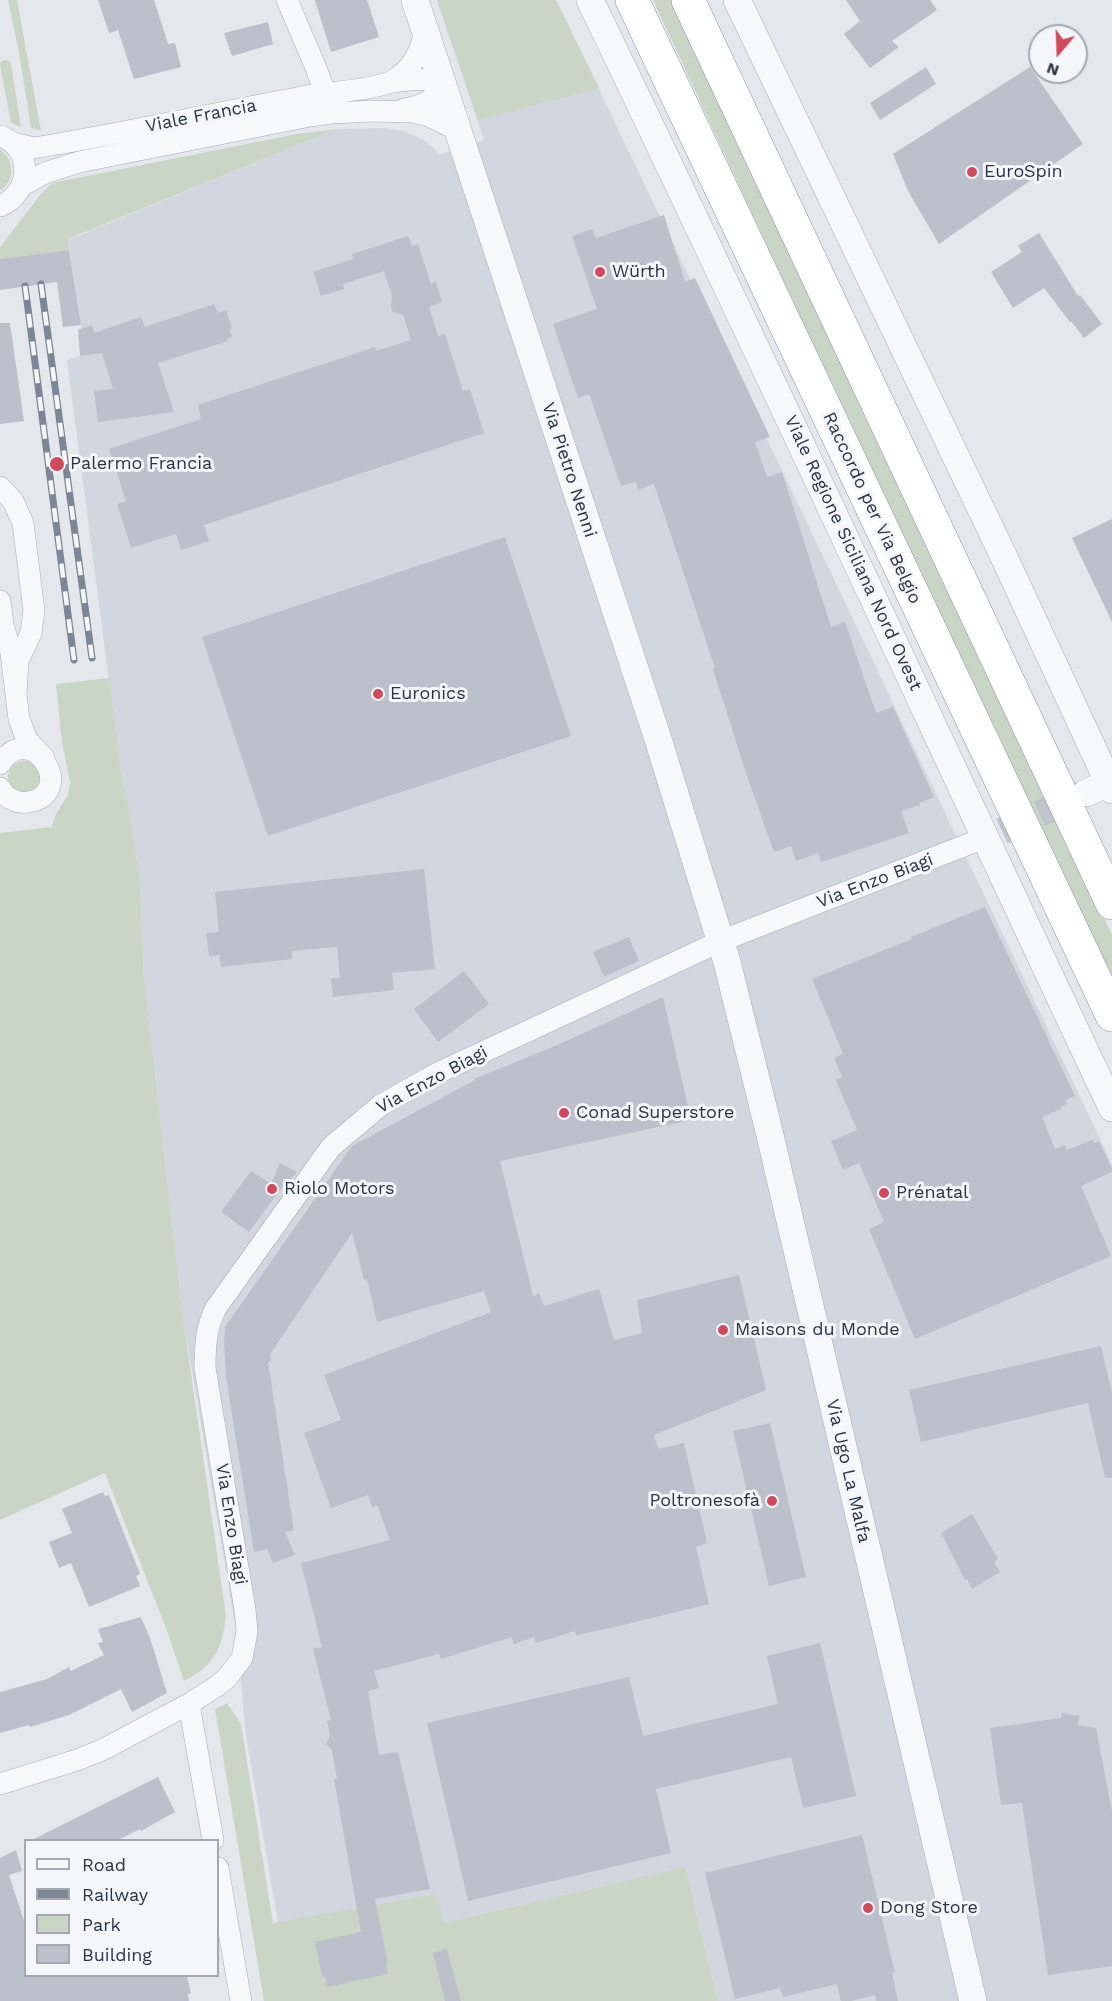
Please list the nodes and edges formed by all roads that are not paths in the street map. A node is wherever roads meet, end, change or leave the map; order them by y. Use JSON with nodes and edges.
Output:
{"nodes":[{"id":1,"x":287,"y":0,"type":"edge"},
{"id":2,"x":416,"y":0,"type":"edge"},
{"id":3,"x":590,"y":0,"type":"edge"},
{"id":4,"x":632,"y":0,"type":"edge"},
{"id":5,"x":688,"y":0,"type":"edge"},
{"id":6,"x":737,"y":0,"type":"edge"},
{"id":7,"x":425,"y":30,"type":"junction"},
{"id":8,"x":389,"y":83,"type":"junction"},
{"id":9,"x":442,"y":83,"type":"junction"},
{"id":10,"x":325,"y":93,"type":"junction"},
{"id":11,"x":395,"y":111,"type":"junction"},
{"id":12,"x":458,"y":130,"type":"junction"},
{"id":13,"x":7,"y":140,"type":"edge"},
{"id":14,"x":12,"y":196,"type":"edge"},
{"id":15,"x":0,"y":217,"type":"edge"},
{"id":16,"x":0,"y":487,"type":"edge"},
{"id":17,"x":0,"y":601,"type":"edge"},
{"id":18,"x":16,"y":694,"type":"junction"},
{"id":19,"x":19,"y":719,"type":"junction"},
{"id":20,"x":44,"y":758,"type":"junction"},
{"id":21,"x":2,"y":761,"type":"edge"},
{"id":22,"x":1105,"y":787,"type":"edge"},
{"id":23,"x":5,"y":797,"type":"edge"},
{"id":24,"x":993,"y":834,"type":"junction"},
{"id":25,"x":1112,"y":903,"type":"edge"},
{"id":26,"x":721,"y":941,"type":"junction"},
{"id":27,"x":1112,"y":1015,"type":"edge"},
{"id":28,"x":1112,"y":1108,"type":"edge"},
{"id":29,"x":189,"y":1704,"type":"junction"},
{"id":30,"x":0,"y":1784,"type":"edge"},
{"id":31,"x":213,"y":1839,"type":"edge"},
{"id":32,"x":219,"y":1874,"type":"edge"},
{"id":33,"x":241,"y":2001,"type":"edge"},
{"id":34,"x":973,"y":2001,"type":"edge"}],
"edges":[{"from":1,"to":10,"type":"street"},
{"from":2,"to":7,"type":"street","name":"Via Pietro Nenni"},
{"from":3,"to":24,"type":"street","name":"Viale Regione Siciliana Nord Ovest"},
{"from":4,"to":27,"type":"highway","name":"Raccordo per Via Belgio"},
{"from":5,"to":25,"type":"highway"},
{"from":6,"to":22,"type":"street"},
{"from":7,"to":8,"type":"street"},
{"from":7,"to":9,"type":"street","name":"Via Pietro Nenni"},
{"from":8,"to":9,"type":"street","name":"Viale Francia"},
{"from":8,"to":10,"type":"street","name":"Viale Francia"},
{"from":9,"to":11,"type":"street","name":"Viale Francia"},
{"from":9,"to":12,"type":"street","name":"Via Pietro Nenni"},
{"from":10,"to":13,"type":"street","name":"Viale Francia"},
{"from":11,"to":12,"type":"street","name":"Viale Francia"},
{"from":11,"to":14,"type":"street","name":"Viale Francia"},
{"from":12,"to":26,"type":"street","name":"Via Pietro Nenni"},
{"from":13,"to":14,"type":"street"},
{"from":14,"to":15,"type":"street"},
{"from":16,"to":18,"type":"street"},
{"from":17,"to":18,"type":"street"},
{"from":18,"to":19,"type":"street"},
{"from":19,"to":20,"type":"street"},
{"from":19,"to":21,"type":"street"},
{"from":20,"to":21,"type":"street"},
{"from":20,"to":23,"type":"street"},
{"from":24,"to":26,"type":"street","name":"Via Enzo Biagi"},
{"from":24,"to":28,"type":"street","name":"Viale Regione Siciliana Nord Ovest"},
{"from":26,"to":29,"type":"street","name":"Via Enzo Biagi"},
{"from":26,"to":34,"type":"street","name":"Via Ugo La Malfa"},
{"from":29,"to":30,"type":"street"},
{"from":29,"to":31,"type":"street"},
{"from":32,"to":33,"type":"street"}]}
